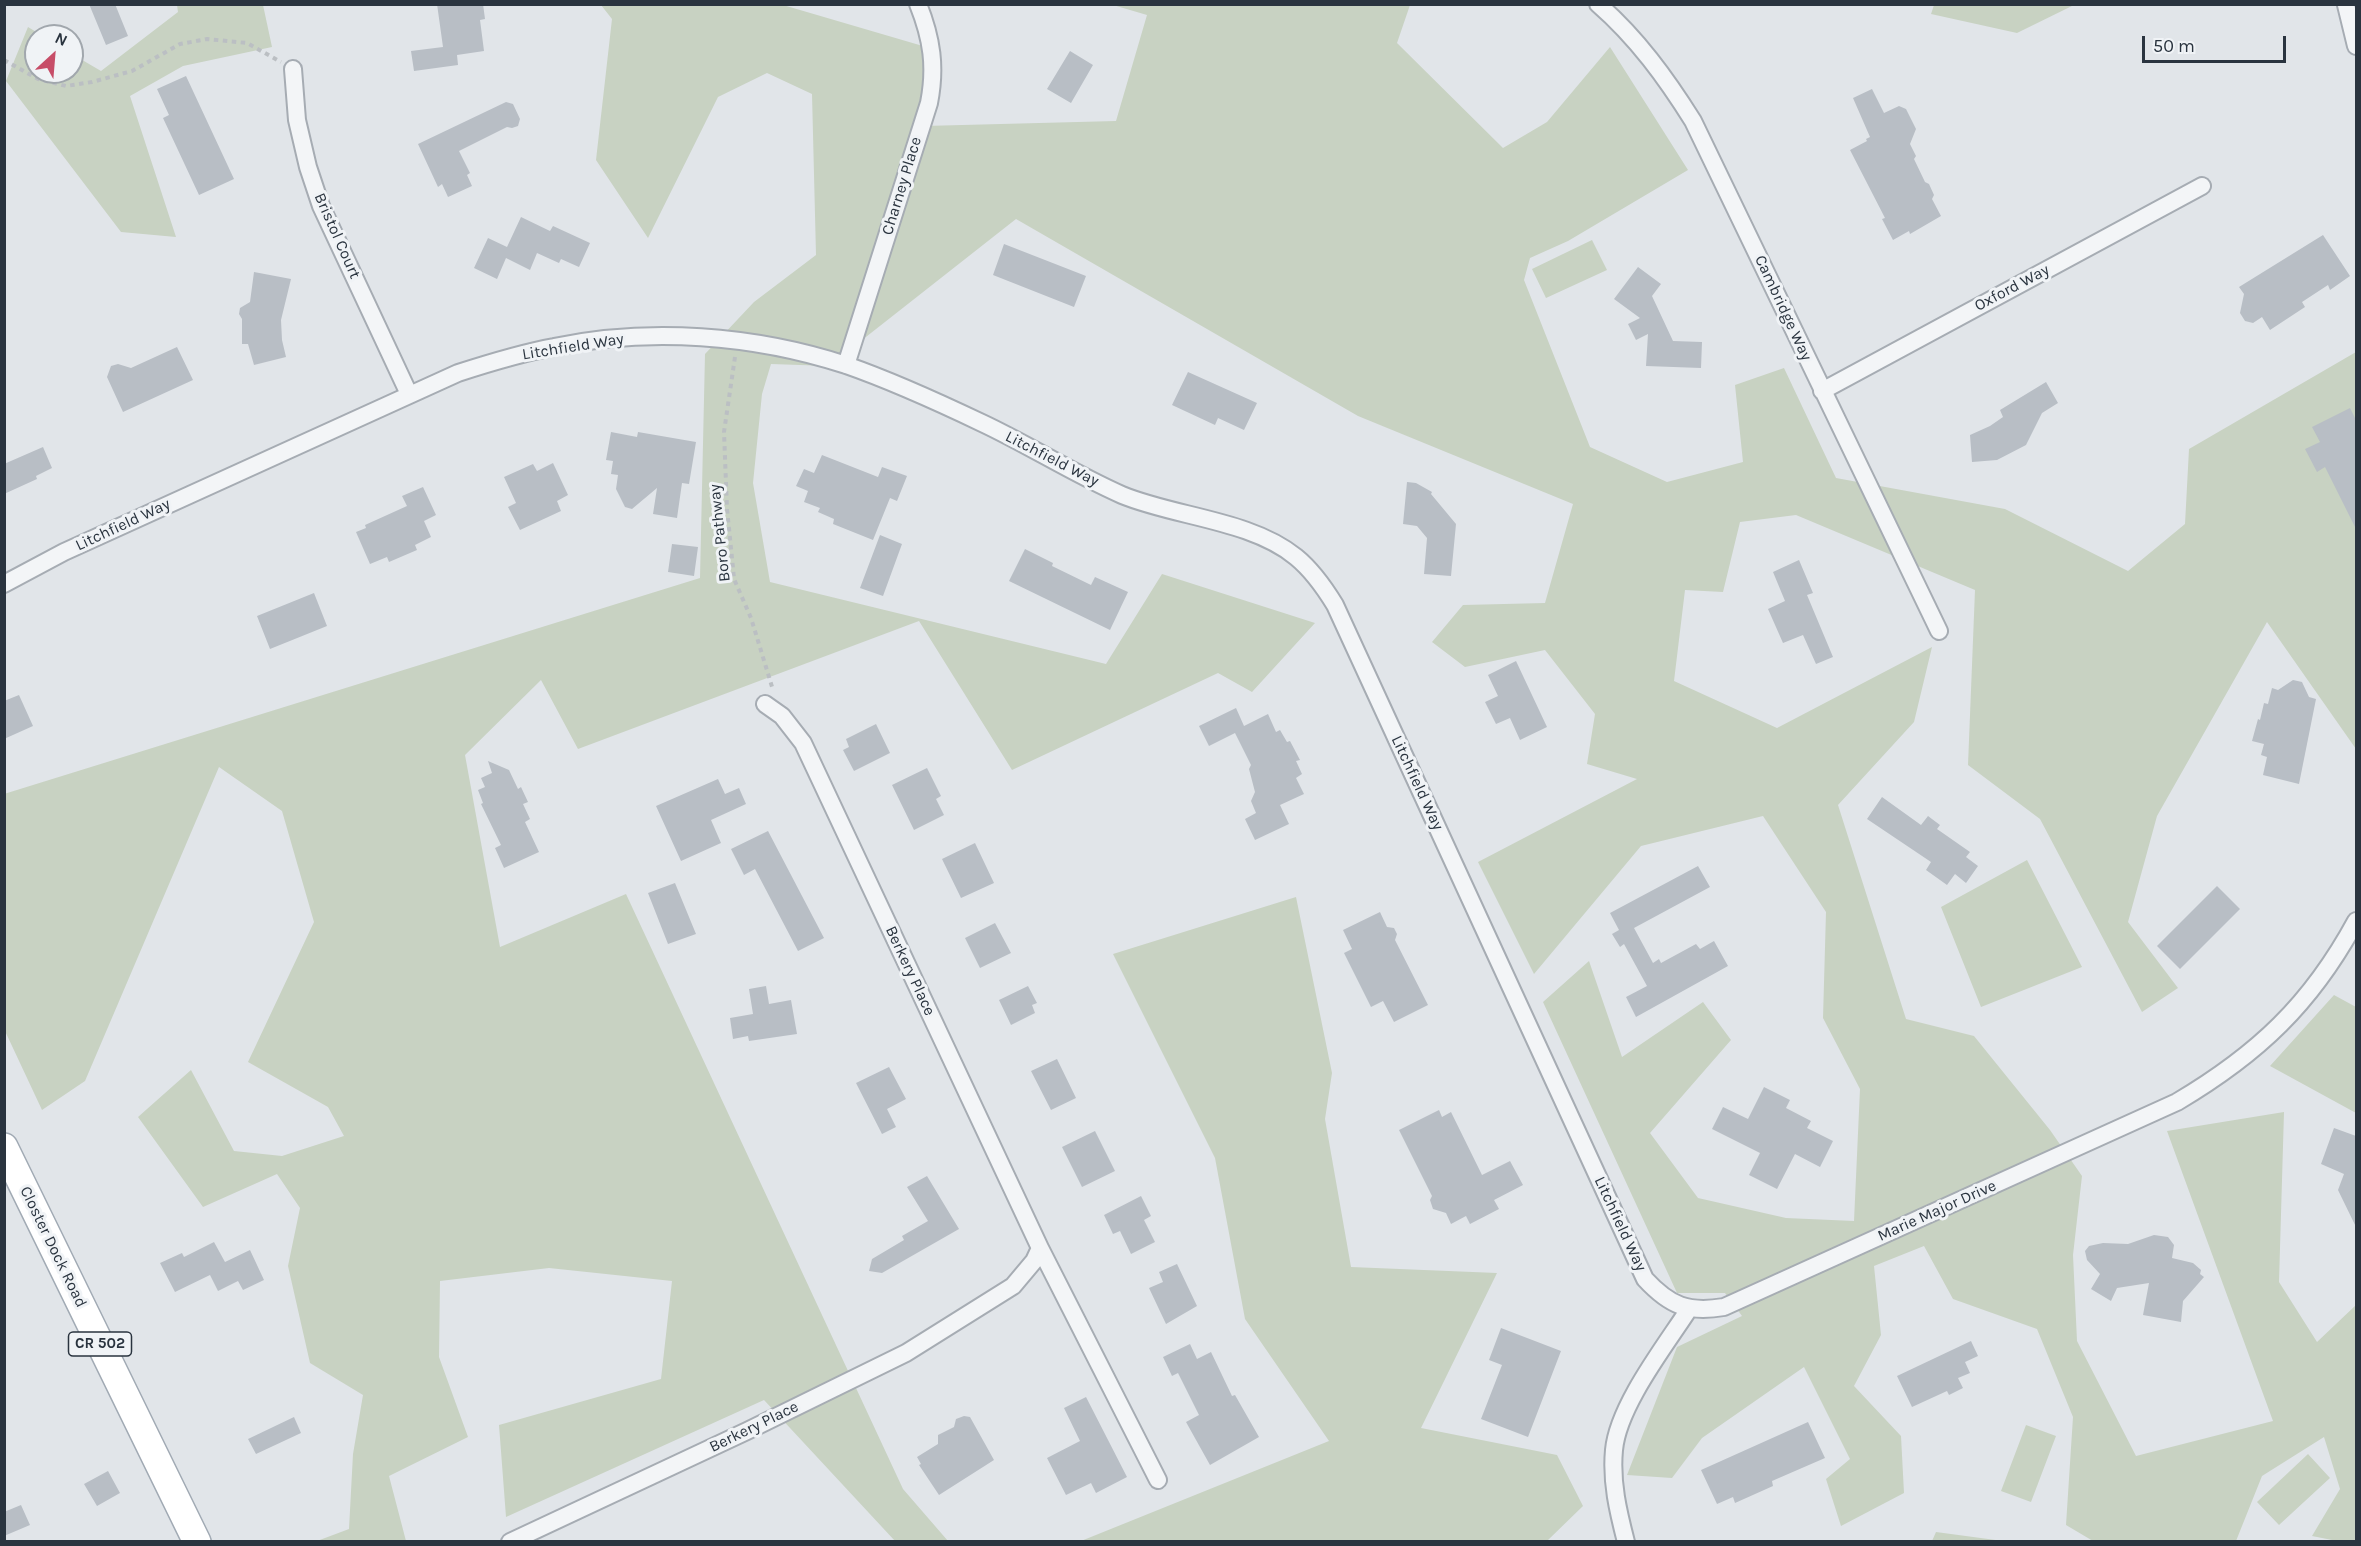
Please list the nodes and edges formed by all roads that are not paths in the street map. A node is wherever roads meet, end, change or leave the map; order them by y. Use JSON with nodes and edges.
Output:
{"nodes":[{"id":1,"x":918,"y":4,"type":"edge"},
{"id":2,"x":1598,"y":4,"type":"edge"},
{"id":3,"x":2346,"y":5,"type":"edge"},
{"id":4,"x":2356,"y":46,"type":"edge"},
{"id":5,"x":293,"y":69,"type":"road end"},
{"id":6,"x":2202,"y":186,"type":"dead end"},
{"id":7,"x":846,"y":365,"type":"junction"},
{"id":8,"x":1822,"y":391,"type":"junction"},
{"id":9,"x":409,"y":394,"type":"junction"},
{"id":10,"x":4,"y":584,"type":"edge"},
{"id":11,"x":1939,"y":631,"type":"dead end"},
{"id":12,"x":765,"y":704,"type":"dead end"},
{"id":13,"x":2356,"y":921,"type":"edge"},
{"id":14,"x":4,"y":1147,"type":"edge"},
{"id":15,"x":12,"y":1182,"type":"edge"},
{"id":16,"x":1040,"y":1248,"type":"junction"},
{"id":17,"x":1689,"y":1309,"type":"junction"},
{"id":18,"x":1158,"y":1480,"type":"dead end"},
{"id":19,"x":197,"y":1542,"type":"edge"},
{"id":20,"x":510,"y":1542,"type":"edge"},
{"id":21,"x":1626,"y":1542,"type":"edge"}],
"edges":[{"from":1,"to":7,"type":"street","name":"Charney Place"},
{"from":2,"to":8,"type":"street","name":"Cambridge Way"},
{"from":3,"to":4,"type":"street"},
{"from":5,"to":9,"type":"street","name":"Bristol Court"},
{"from":6,"to":8,"type":"street","name":"Oxford Way"},
{"from":7,"to":9,"type":"street","name":"Litchfield Way"},
{"from":7,"to":17,"type":"street","name":"Litchfield Way"},
{"from":8,"to":11,"type":"street","name":"Cambridge Way"},
{"from":9,"to":10,"type":"street","name":"Litchfield Way"},
{"from":12,"to":16,"type":"street","name":"Berkery Place"},
{"from":13,"to":17,"type":"street","name":"Marie Major Drive"},
{"from":14,"to":15,"type":"main road","name":"Closter Dock Road","number":"CR 502"},
{"from":15,"to":19,"type":"main road","name":"Closter Dock Road","number":"CR 502"},
{"from":16,"to":18,"type":"street","name":"Berkery Place"},
{"from":16,"to":20,"type":"street","name":"Berkery Place"},
{"from":17,"to":21,"type":"street"}]}
